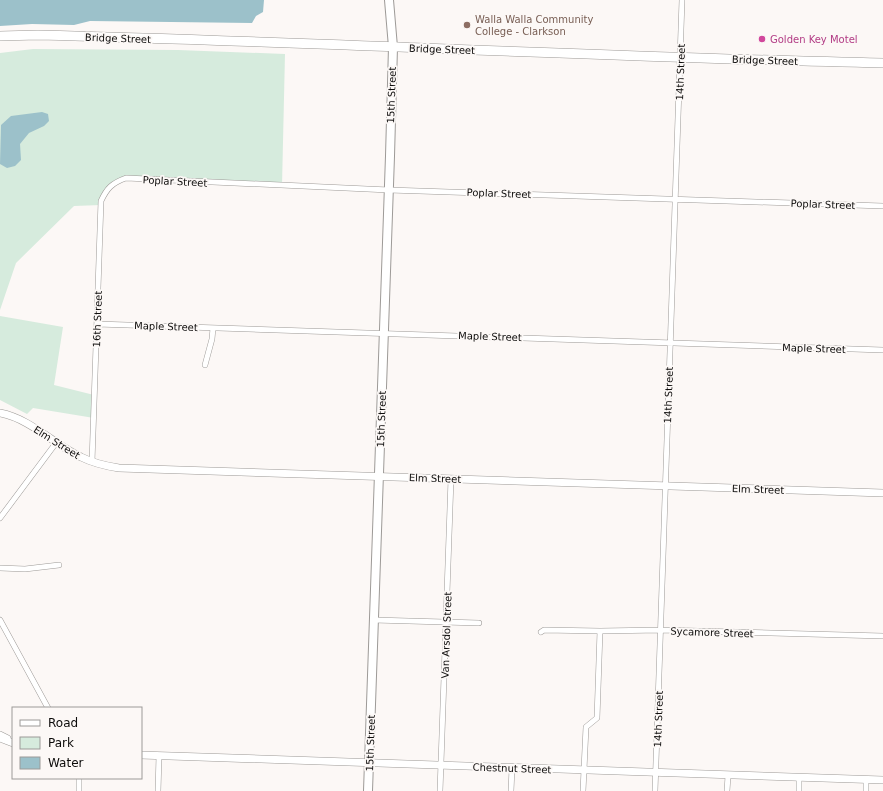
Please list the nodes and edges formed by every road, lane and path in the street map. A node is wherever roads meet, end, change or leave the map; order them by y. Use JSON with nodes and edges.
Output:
{"nodes":[{"id":1,"x":389,"y":0,"type":"edge"},
{"id":2,"x":682,"y":0,"type":"edge"},
{"id":3,"x":0,"y":36,"type":"edge"},
{"id":4,"x":392,"y":47,"type":"junction"},
{"id":5,"x":680,"y":57,"type":"junction"},
{"id":6,"x":883,"y":63,"type":"edge"},
{"id":7,"x":116,"y":182,"type":"joint"},
{"id":8,"x":389,"y":190,"type":"junction"},
{"id":9,"x":676,"y":200,"type":"junction"},
{"id":10,"x":883,"y":206,"type":"edge"},
{"id":11,"x":97,"y":324,"type":"junction"},
{"id":12,"x":213,"y":328,"type":"junction"},
{"id":13,"x":383,"y":334,"type":"junction"},
{"id":14,"x":670,"y":343,"type":"junction"},
{"id":15,"x":883,"y":350,"type":"edge"},
{"id":16,"x":205,"y":365,"type":"dead end"},
{"id":17,"x":0,"y":413,"type":"edge"},
{"id":18,"x":56,"y":443,"type":"junction"},
{"id":19,"x":92,"y":462,"type":"junction"},
{"id":20,"x":379,"y":476,"type":"junction"},
{"id":21,"x":450,"y":479,"type":"junction"},
{"id":22,"x":665,"y":486,"type":"junction"},
{"id":23,"x":883,"y":494,"type":"edge"},
{"id":24,"x":0,"y":518,"type":"edge"},
{"id":25,"x":59,"y":565,"type":"dead end"},
{"id":26,"x":0,"y":568,"type":"edge"},
{"id":27,"x":0,"y":620,"type":"edge"},
{"id":28,"x":374,"y":620,"type":"junction"},
{"id":29,"x":446,"y":622,"type":"junction"},
{"id":30,"x":479,"y":622,"type":"dead end"},
{"id":31,"x":661,"y":630,"type":"junction"},
{"id":32,"x":600,"y":631,"type":"junction"},
{"id":33,"x":541,"y":632,"type":"dead end"},
{"id":34,"x":883,"y":636,"type":"edge"},
{"id":35,"x":47,"y":707,"type":"edge"},
{"id":36,"x":0,"y":734,"type":"edge"},
{"id":37,"x":0,"y":738,"type":"edge"},
{"id":38,"x":12,"y":740,"type":"edge"},
{"id":39,"x":12,"y":743,"type":"edge"},
{"id":40,"x":142,"y":755,"type":"edge"},
{"id":41,"x":160,"y":756,"type":"junction"},
{"id":42,"x":369,"y":763,"type":"junction"},
{"id":43,"x":441,"y":766,"type":"junction"},
{"id":44,"x":512,"y":768,"type":"junction"},
{"id":45,"x":584,"y":770,"type":"junction"},
{"id":46,"x":656,"y":773,"type":"junction"},
{"id":47,"x":728,"y":776,"type":"junction"},
{"id":48,"x":799,"y":778,"type":"junction"},
{"id":49,"x":79,"y":779,"type":"edge"},
{"id":50,"x":866,"y":780,"type":"junction"},
{"id":51,"x":883,"y":780,"type":"edge"},
{"id":52,"x":79,"y":791,"type":"edge"},
{"id":53,"x":158,"y":791,"type":"edge"},
{"id":54,"x":368,"y":791,"type":"edge"},
{"id":55,"x":440,"y":791,"type":"edge"},
{"id":56,"x":511,"y":791,"type":"edge"},
{"id":57,"x":583,"y":791,"type":"edge"},
{"id":58,"x":656,"y":791,"type":"edge"},
{"id":59,"x":727,"y":791,"type":"edge"},
{"id":60,"x":799,"y":791,"type":"edge"},
{"id":61,"x":866,"y":791,"type":"edge"}],
"edges":[{"from":1,"to":4,"type":"main road","name":"15th Street"},
{"from":2,"to":5,"type":"street","name":"14th Street"},
{"from":3,"to":4,"type":"highway","name":"Bridge Street"},
{"from":4,"to":5,"type":"highway","name":"Bridge Street"},
{"from":4,"to":8,"type":"main road","name":"15th Street"},
{"from":5,"to":6,"type":"highway","name":"Bridge Street"},
{"from":5,"to":9,"type":"street","name":"14th Street"},
{"from":7,"to":8,"type":"street","name":"Poplar Street"},
{"from":7,"to":11,"type":"street","name":"16th Street"},
{"from":8,"to":9,"type":"street","name":"Poplar Street"},
{"from":8,"to":13,"type":"main road","name":"15th Street"},
{"from":9,"to":10,"type":"street","name":"Poplar Street"},
{"from":9,"to":14,"type":"street","name":"14th Street"},
{"from":11,"to":12,"type":"street","name":"Maple Street"},
{"from":11,"to":19,"type":"street","name":"16th Street"},
{"from":12,"to":13,"type":"street","name":"Maple Street"},
{"from":12,"to":16,"type":"street"},
{"from":13,"to":14,"type":"street","name":"Maple Street"},
{"from":13,"to":20,"type":"main road","name":"15th Street"},
{"from":14,"to":15,"type":"street","name":"Maple Street"},
{"from":14,"to":22,"type":"street","name":"14th Street"},
{"from":17,"to":18,"type":"main road","name":"Elm Street"},
{"from":18,"to":19,"type":"main road","name":"Elm Street"},
{"from":18,"to":24,"type":"street"},
{"from":19,"to":20,"type":"main road","name":"Elm Street"},
{"from":20,"to":21,"type":"main road","name":"Elm Street"},
{"from":20,"to":28,"type":"main road","name":"15th Street"},
{"from":21,"to":22,"type":"main road","name":"Elm Street"},
{"from":21,"to":29,"type":"street","name":"Van Arsdol Street"},
{"from":22,"to":23,"type":"main road","name":"Elm Street"},
{"from":22,"to":31,"type":"street","name":"14th Street"},
{"from":25,"to":26,"type":"street"},
{"from":27,"to":35,"type":"street"},
{"from":28,"to":29,"type":"street"},
{"from":28,"to":42,"type":"main road","name":"15th Street"},
{"from":29,"to":30,"type":"street"},
{"from":29,"to":43,"type":"street","name":"Van Arsdol Street"},
{"from":31,"to":32,"type":"street","name":"Sycamore Street"},
{"from":31,"to":34,"type":"street","name":"Sycamore Street"},
{"from":31,"to":46,"type":"street","name":"14th Street"},
{"from":32,"to":33,"type":"street","name":"Sycamore Street"},
{"from":32,"to":45,"type":"street"},
{"from":36,"to":38,"type":"street"},
{"from":37,"to":39,"type":"main road"},
{"from":40,"to":41,"type":"main road","name":"Chestnut Street"},
{"from":41,"to":42,"type":"main road","name":"Chestnut Street"},
{"from":41,"to":53,"type":"street"},
{"from":42,"to":43,"type":"main road","name":"Chestnut Street"},
{"from":42,"to":54,"type":"main road","name":"15th Street"},
{"from":43,"to":44,"type":"main road","name":"Chestnut Street"},
{"from":43,"to":55,"type":"street","name":"Van Arsdol Street"},
{"from":44,"to":45,"type":"main road","name":"Chestnut Street"},
{"from":44,"to":56,"type":"street"},
{"from":45,"to":46,"type":"main road","name":"Chestnut Street"},
{"from":45,"to":57,"type":"street"},
{"from":46,"to":47,"type":"main road","name":"Chestnut Street"},
{"from":46,"to":58,"type":"street","name":"14th Street"},
{"from":47,"to":48,"type":"main road","name":"Chestnut Street"},
{"from":47,"to":59,"type":"street"},
{"from":48,"to":50,"type":"main road","name":"Chestnut Street"},
{"from":48,"to":60,"type":"street"},
{"from":49,"to":52,"type":"street"},
{"from":50,"to":51,"type":"main road","name":"Chestnut Street"},
{"from":50,"to":61,"type":"street"}]}
